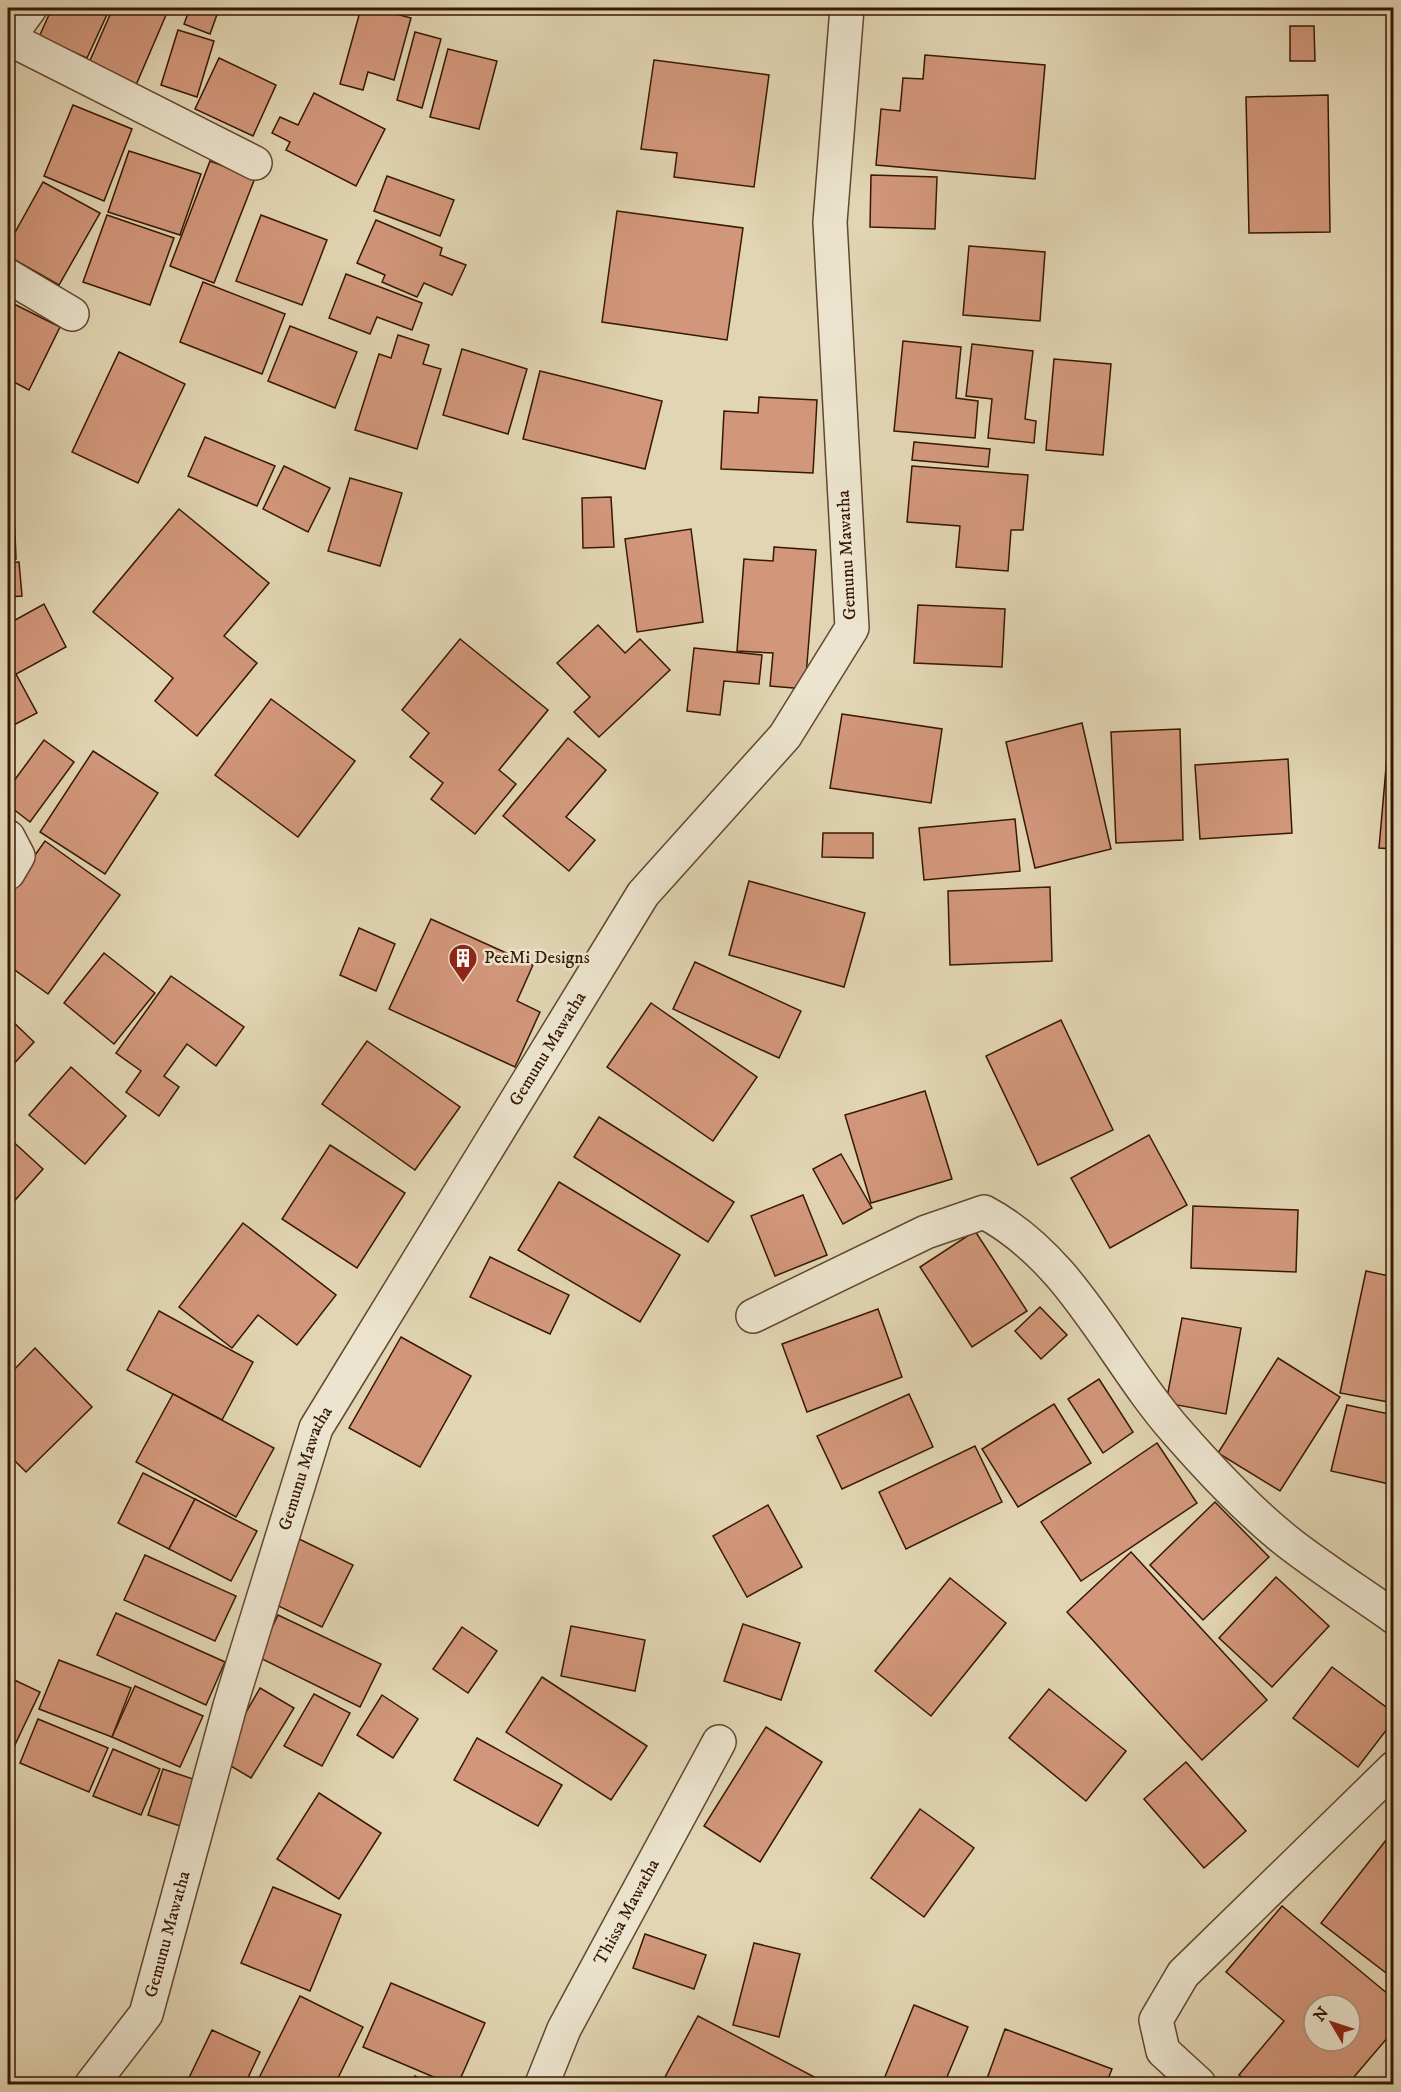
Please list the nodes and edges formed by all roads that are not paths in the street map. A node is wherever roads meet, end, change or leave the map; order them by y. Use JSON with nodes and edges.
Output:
{"nodes":[{"id":1,"x":16,"y":8,"type":"edge"},
{"id":2,"x":30,"y":8,"type":"edge"},
{"id":3,"x":847,"y":8,"type":"edge"},
{"id":4,"x":8,"y":38,"type":"edge"},
{"id":5,"x":255,"y":163,"type":"dead end"},
{"id":6,"x":8,"y":276,"type":"edge"},
{"id":7,"x":72,"y":314,"type":"dead end"},
{"id":8,"x":8,"y":837,"type":"edge"},
{"id":9,"x":8,"y":873,"type":"edge"},
{"id":10,"x":753,"y":1316,"type":"dead end"},
{"id":11,"x":1394,"y":1617,"type":"edge"},
{"id":12,"x":719,"y":1742,"type":"dead end"},
{"id":13,"x":1394,"y":1768,"type":"edge"},
{"id":14,"x":93,"y":2085,"type":"edge"},
{"id":15,"x":542,"y":2085,"type":"edge"},
{"id":16,"x":1199,"y":2085,"type":"edge"}],
"edges":[{"from":1,"to":4,"type":"street"},
{"from":2,"to":4,"type":"street"},
{"from":3,"to":14,"type":"street","name":"Gemunu Mawatha"},
{"from":4,"to":5,"type":"street"},
{"from":6,"to":7,"type":"street"},
{"from":8,"to":9,"type":"street"},
{"from":10,"to":11,"type":"street"},
{"from":12,"to":15,"type":"street","name":"Thissa Mawatha"},
{"from":13,"to":16,"type":"street"}]}
